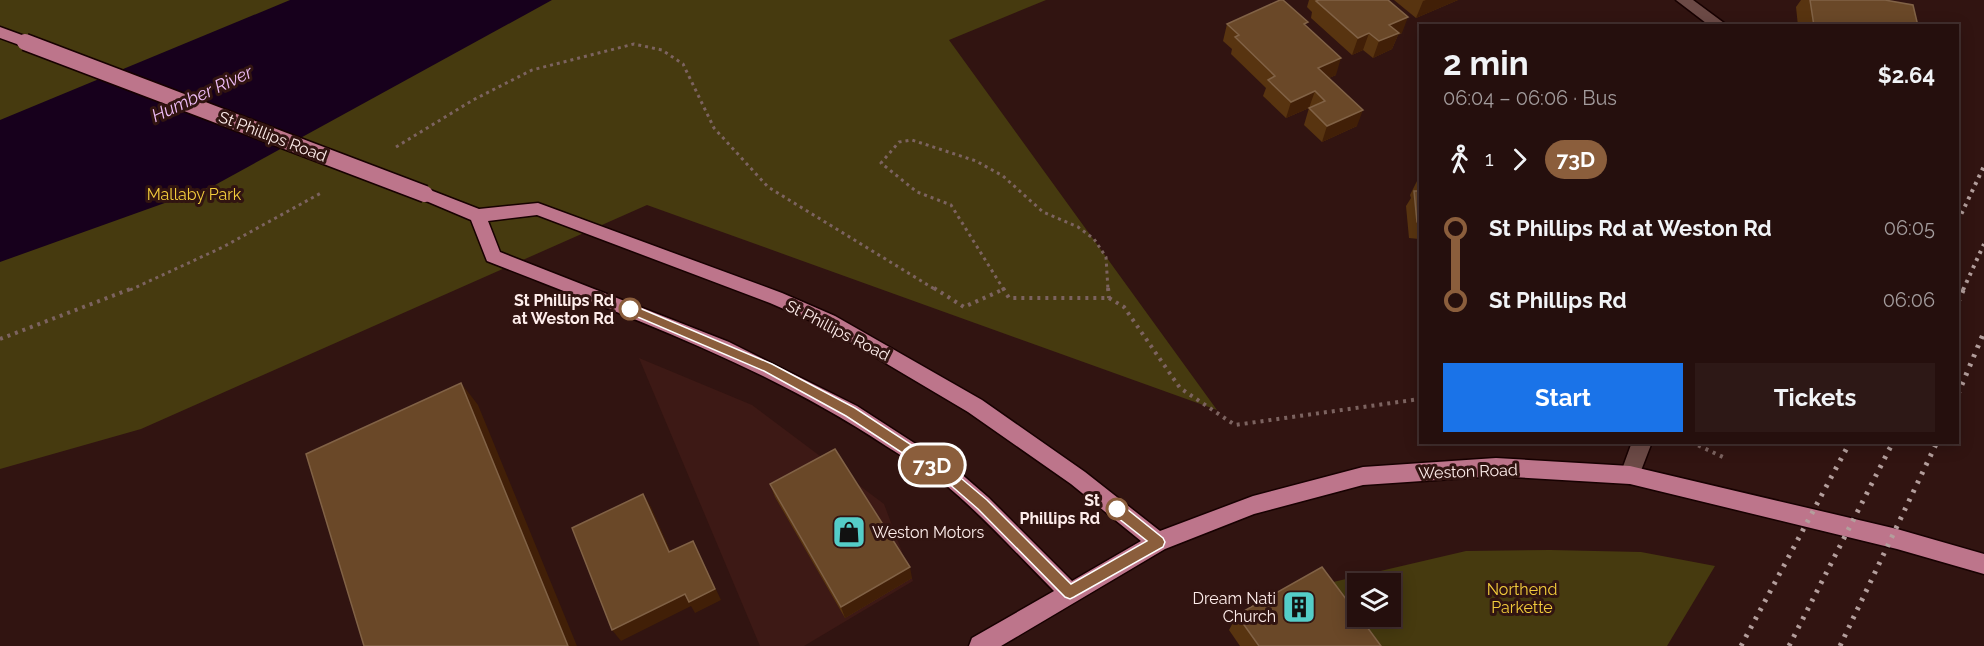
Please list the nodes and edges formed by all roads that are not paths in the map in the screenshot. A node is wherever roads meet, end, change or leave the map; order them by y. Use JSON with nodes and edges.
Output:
{"nodes":[{"id":1,"x":1683,"y":0,"type":"edge"},
{"id":2,"x":1718,"y":24,"type":"edge"},
{"id":3,"x":0,"y":32,"type":"edge"},
{"id":4,"x":478,"y":216,"type":"junction"},
{"id":5,"x":1641,"y":444,"type":"edge"},
{"id":6,"x":1630,"y":475,"type":"junction"},
{"id":7,"x":1158,"y":542,"type":"junction"},
{"id":8,"x":1984,"y":564,"type":"edge"},
{"id":9,"x":1070,"y":592,"type":"junction"},
{"id":10,"x":980,"y":646,"type":"edge"}],
"edges":[{"from":1,"to":2,"type":"street"},
{"from":3,"to":4,"type":"main road","name":"St Phillips Road","bridge":true},
{"from":4,"to":7,"type":"main road","name":"St Phillips Road"},
{"from":4,"to":9,"type":"main road"},
{"from":5,"to":6,"type":"street"},
{"from":6,"to":7,"type":"main road","name":"Weston Road"},
{"from":6,"to":8,"type":"main road","name":"Weston Road"},
{"from":7,"to":9,"type":"main road","name":"Weston Road"},
{"from":9,"to":10,"type":"main road","name":"Weston Road"}]}
